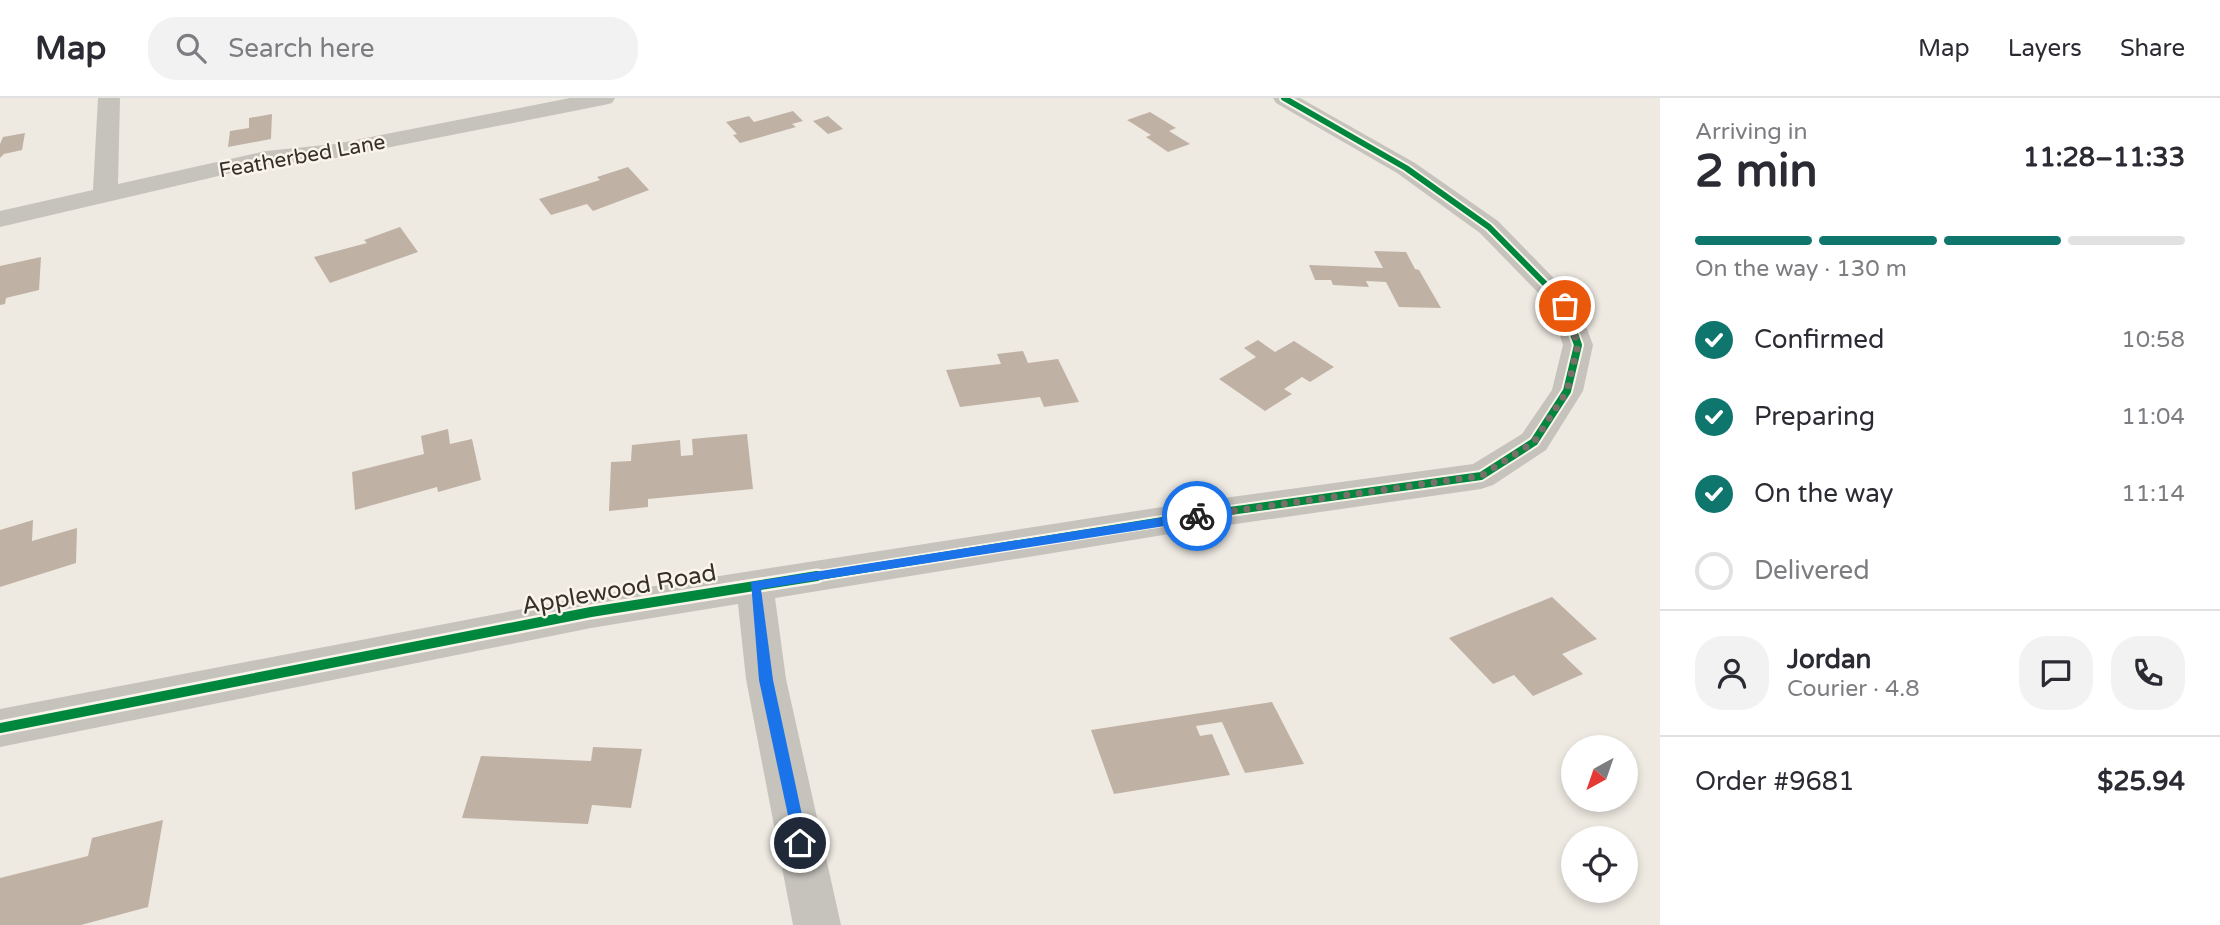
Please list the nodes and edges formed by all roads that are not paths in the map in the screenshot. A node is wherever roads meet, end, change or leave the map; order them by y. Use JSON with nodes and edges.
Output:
{"nodes":[{"id":1,"x":109,"y":98,"type":"edge"},
{"id":2,"x":604,"y":98,"type":"edge"},
{"id":3,"x":1284,"y":98,"type":"edge"},
{"id":4,"x":105,"y":196,"type":"junction"},
{"id":5,"x":0,"y":219,"type":"edge"},
{"id":6,"x":755,"y":585,"type":"junction"},
{"id":7,"x":0,"y":729,"type":"edge"},
{"id":8,"x":817,"y":925,"type":"edge"}],
"edges":[{"from":1,"to":4,"type":"street"},
{"from":2,"to":4,"type":"street","name":"Featherbed Lane"},
{"from":3,"to":6,"type":"street","name":"Applewood Road"},
{"from":4,"to":5,"type":"street","name":"Featherbed Lane"},
{"from":6,"to":7,"type":"street","name":"Applewood Road"},
{"from":6,"to":8,"type":"street"}]}
